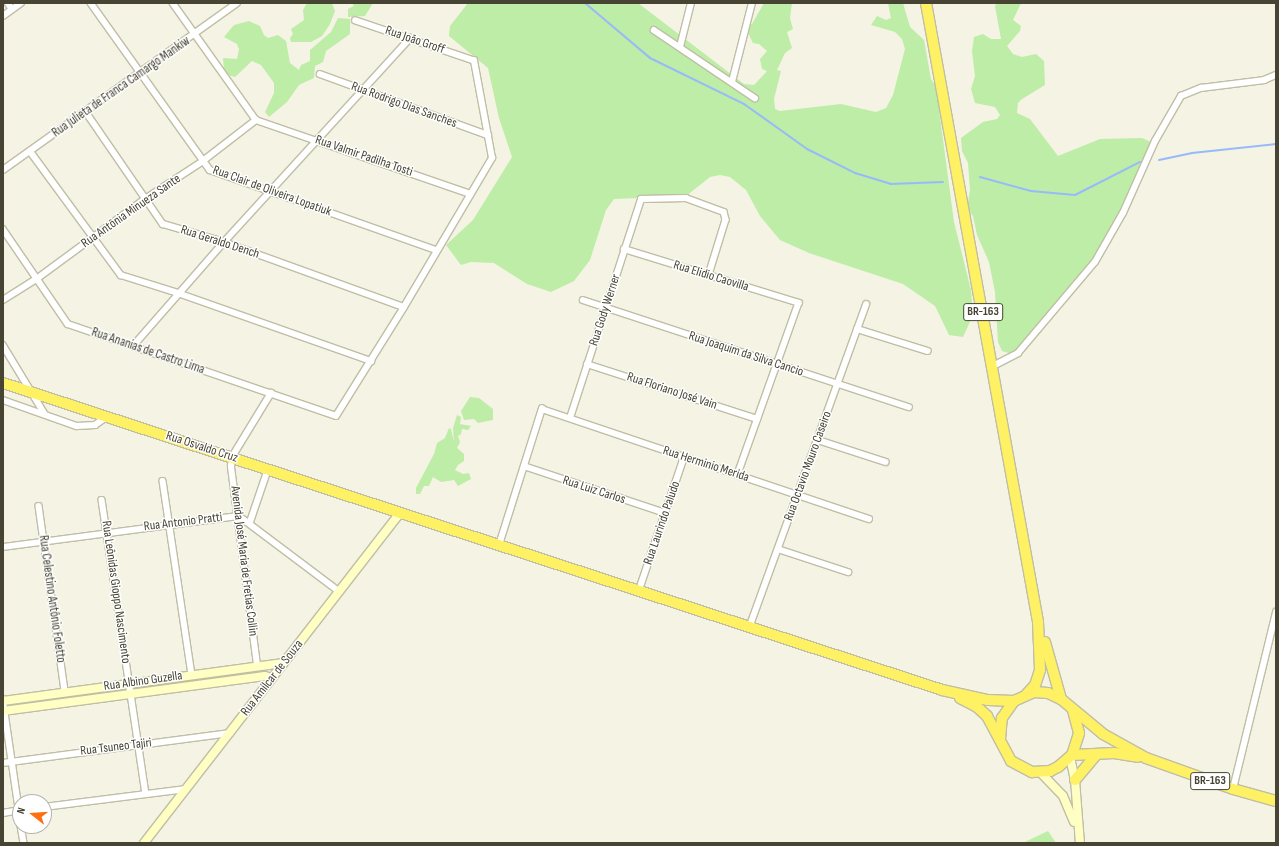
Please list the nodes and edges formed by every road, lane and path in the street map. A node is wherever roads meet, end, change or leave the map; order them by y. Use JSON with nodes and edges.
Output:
{"nodes":[{"id":1,"x":8,"y":3,"type":"edge"},
{"id":2,"x":21,"y":3,"type":"edge"},
{"id":3,"x":91,"y":3,"type":"edge"},
{"id":4,"x":173,"y":3,"type":"edge"},
{"id":5,"x":237,"y":3,"type":"edge"},
{"id":6,"x":691,"y":3,"type":"edge"},
{"id":7,"x":752,"y":3,"type":"edge"},
{"id":8,"x":926,"y":3,"type":"edge"},
{"id":9,"x":12,"y":9,"type":"junction"},
{"id":10,"x":3,"y":16,"type":"edge"},
{"id":11,"x":356,"y":21,"type":"dead end"},
{"id":12,"x":654,"y":30,"type":"dead end"},
{"id":13,"x":195,"y":35,"type":"junction"},
{"id":14,"x":410,"y":38,"type":"junction"},
{"id":15,"x":680,"y":47,"type":"junction"},
{"id":16,"x":141,"y":73,"type":"junction"},
{"id":17,"x":320,"y":74,"type":"dead end"},
{"id":18,"x":1276,"y":75,"type":"edge"},
{"id":19,"x":732,"y":82,"type":"junction"},
{"id":20,"x":363,"y":91,"type":"junction"},
{"id":21,"x":755,"y":98,"type":"dead end"},
{"id":22,"x":86,"y":112,"type":"junction"},
{"id":23,"x":256,"y":120,"type":"junction"},
{"id":24,"x":488,"y":135,"type":"junction"},
{"id":25,"x":318,"y":140,"type":"junction"},
{"id":26,"x":30,"y":151,"type":"junction"},
{"id":27,"x":203,"y":161,"type":"junction"},
{"id":28,"x":3,"y":170,"type":"edge"},
{"id":29,"x":272,"y":192,"type":"junction"},
{"id":30,"x":471,"y":194,"type":"junction"},
{"id":31,"x":145,"y":199,"type":"junction"},
{"id":32,"x":3,"y":229,"type":"edge"},
{"id":33,"x":93,"y":238,"type":"junction"},
{"id":34,"x":224,"y":242,"type":"junction"},
{"id":35,"x":624,"y":249,"type":"junction"},
{"id":36,"x":436,"y":250,"type":"junction"},
{"id":37,"x":709,"y":275,"type":"junction"},
{"id":38,"x":38,"y":278,"type":"junction"},
{"id":39,"x":178,"y":293,"type":"junction"},
{"id":40,"x":3,"y":300,"type":"edge"},
{"id":41,"x":583,"y":300,"type":"dead end"},
{"id":42,"x":866,"y":304,"type":"dead end"},
{"id":43,"x":404,"y":307,"type":"junction"},
{"id":44,"x":605,"y":308,"type":"junction"},
{"id":45,"x":857,"y":329,"type":"junction"},
{"id":46,"x":3,"y":345,"type":"edge"},
{"id":47,"x":133,"y":346,"type":"junction"},
{"id":48,"x":928,"y":351,"type":"dead end"},
{"id":49,"x":371,"y":361,"type":"junction"},
{"id":50,"x":588,"y":364,"type":"junction"},
{"id":51,"x":777,"y":364,"type":"junction"},
{"id":52,"x":993,"y":366,"type":"junction"},
{"id":53,"x":3,"y":382,"type":"edge"},
{"id":54,"x":838,"y":384,"type":"junction"},
{"id":55,"x":34,"y":393,"type":"junction"},
{"id":56,"x":271,"y":394,"type":"junction"},
{"id":57,"x":3,"y":400,"type":"edge"},
{"id":58,"x":909,"y":407,"type":"dead end"},
{"id":59,"x":45,"y":414,"type":"junction"},
{"id":60,"x":108,"y":416,"type":"junction"},
{"id":61,"x":570,"y":418,"type":"junction"},
{"id":62,"x":757,"y":419,"type":"junction"},
{"id":63,"x":818,"y":440,"type":"junction"},
{"id":64,"x":232,"y":457,"type":"junction"},
{"id":65,"x":684,"y":457,"type":"junction"},
{"id":66,"x":886,"y":462,"type":"dead end"},
{"id":67,"x":524,"y":466,"type":"junction"},
{"id":68,"x":268,"y":469,"type":"junction"},
{"id":69,"x":738,"y":474,"type":"junction"},
{"id":70,"x":163,"y":481,"type":"dead end"},
{"id":71,"x":799,"y":495,"type":"junction"},
{"id":72,"x":102,"y":500,"type":"dead end"},
{"id":73,"x":40,"y":506,"type":"dead end"},
{"id":74,"x":400,"y":513,"type":"junction"},
{"id":75,"x":665,"y":513,"type":"junction"},
{"id":76,"x":239,"y":516,"type":"junction"},
{"id":77,"x":869,"y":518,"type":"dead end"},
{"id":78,"x":250,"y":522,"type":"junction"},
{"id":79,"x":170,"y":523,"type":"junction"},
{"id":80,"x":107,"y":532,"type":"junction"},
{"id":81,"x":44,"y":541,"type":"junction"},
{"id":82,"x":499,"y":545,"type":"junction"},
{"id":83,"x":3,"y":547,"type":"edge"},
{"id":84,"x":778,"y":549,"type":"junction"},
{"id":85,"x":848,"y":572,"type":"dead end"},
{"id":86,"x":639,"y":590,"type":"junction"},
{"id":87,"x":339,"y":591,"type":"junction"},
{"id":88,"x":1276,"y":612,"type":"edge"},
{"id":89,"x":1038,"y":622,"type":"junction"},
{"id":90,"x":749,"y":628,"type":"junction"},
{"id":91,"x":283,"y":663,"type":"junction"},
{"id":92,"x":257,"y":665,"type":"junction"},
{"id":93,"x":192,"y":674,"type":"junction"},
{"id":94,"x":272,"y":678,"type":"junction"},
{"id":95,"x":130,"y":683,"type":"junction"},
{"id":96,"x":942,"y":690,"type":"junction"},
{"id":97,"x":65,"y":692,"type":"junction"},
{"id":98,"x":131,"y":693,"type":"junction"},
{"id":99,"x":1027,"y":694,"type":"junction"},
{"id":100,"x":1061,"y":699,"type":"junction"},
{"id":101,"x":3,"y":700,"type":"edge"},
{"id":102,"x":1014,"y":701,"type":"junction"},
{"id":103,"x":4,"y":711,"type":"edge"},
{"id":104,"x":1073,"y":711,"type":"junction"},
{"id":105,"x":230,"y":733,"type":"junction"},
{"id":106,"x":1000,"y":739,"type":"junction"},
{"id":107,"x":138,"y":745,"type":"junction"},
{"id":108,"x":1096,"y":755,"type":"junction"},
{"id":109,"x":1071,"y":756,"type":"junction"},
{"id":110,"x":1146,"y":758,"type":"junction"},
{"id":111,"x":12,"y":761,"type":"junction"},
{"id":112,"x":3,"y":763,"type":"edge"},
{"id":113,"x":1040,"y":772,"type":"junction"},
{"id":114,"x":1075,"y":780,"type":"junction"},
{"id":115,"x":186,"y":789,"type":"junction"},
{"id":116,"x":1233,"y":789,"type":"junction"},
{"id":117,"x":146,"y":792,"type":"junction"},
{"id":118,"x":17,"y":794,"type":"edge"},
{"id":119,"x":1276,"y":801,"type":"edge"},
{"id":120,"x":52,"y":806,"type":"edge"},
{"id":121,"x":1079,"y":839,"type":"edge"},
{"id":122,"x":144,"y":843,"type":"edge"}],
"edges":[{"from":1,"to":9,"type":"street"},
{"from":2,"to":9,"type":"street"},
{"from":3,"to":16,"type":"street","name":"Rua Clair de Oliveira Lopatiuk"},
{"from":4,"to":13,"type":"street"},
{"from":5,"to":13,"type":"street","name":"Rua Julieta de Franca Camargo Mankiw"},
{"from":6,"to":15,"type":"street"},
{"from":7,"to":19,"type":"street"},
{"from":8,"to":52,"type":"highway","number":"BR-163"},
{"from":9,"to":10,"type":"street"},
{"from":11,"to":14,"type":"street","name":"Rua João Groff"},
{"from":12,"to":15,"type":"street"},
{"from":13,"to":16,"type":"street","name":"Rua Julieta de Franca Camargo Mankiw"},
{"from":13,"to":23,"type":"street"},
{"from":14,"to":20,"type":"street"},
{"from":14,"to":24,"type":"street","name":"Rua João Groff"},
{"from":15,"to":19,"type":"street"},
{"from":16,"to":22,"type":"street","name":"Rua Julieta de Franca Camargo Mankiw"},
{"from":16,"to":27,"type":"street","name":"Rua Clair de Oliveira Lopatiuk"},
{"from":17,"to":20,"type":"street","name":"Rua Rodrigo Dias Sanches"},
{"from":18,"to":52,"type":"street"},
{"from":19,"to":21,"type":"street"},
{"from":20,"to":24,"type":"street","name":"Rua Rodrigo Dias Sanches"},
{"from":20,"to":25,"type":"street"},
{"from":22,"to":26,"type":"street","name":"Rua Julieta de Franca Camargo Mankiw"},
{"from":22,"to":31,"type":"street","name":"Rua Geraldo Dench"},
{"from":23,"to":25,"type":"street","name":"Rua Valmir Padilha Tosti"},
{"from":23,"to":27,"type":"street","name":"Rua Antônia Minueza Sante"},
{"from":24,"to":30,"type":"street"},
{"from":25,"to":29,"type":"street"},
{"from":25,"to":30,"type":"street","name":"Rua Valmir Padilha Tosti"},
{"from":26,"to":28,"type":"street","name":"Rua Julieta de Franca Camargo Mankiw"},
{"from":26,"to":33,"type":"street"},
{"from":27,"to":29,"type":"street","name":"Rua Clair de Oliveira Lopatiuk"},
{"from":27,"to":31,"type":"street","name":"Rua Antônia Minueza Sante"},
{"from":29,"to":34,"type":"street"},
{"from":29,"to":36,"type":"street","name":"Rua Clair de Oliveira Lopatiuk"},
{"from":30,"to":36,"type":"street"},
{"from":31,"to":33,"type":"street","name":"Rua Antônia Minueza Sante"},
{"from":31,"to":34,"type":"street","name":"Rua Geraldo Dench"},
{"from":32,"to":38,"type":"street","name":"Rua Ananias de Castro Lima"},
{"from":33,"to":38,"type":"street","name":"Rua Antônia Minueza Sante"},
{"from":33,"to":39,"type":"street"},
{"from":34,"to":39,"type":"street"},
{"from":34,"to":43,"type":"street","name":"Rua Geraldo Dench"},
{"from":35,"to":37,"type":"street","name":"Rua Elidio Caovilla"},
{"from":35,"to":37,"type":"street","name":"Rua Gody Werner"},
{"from":35,"to":44,"type":"street","name":"Rua Gody Werner"},
{"from":36,"to":43,"type":"street"},
{"from":37,"to":51,"type":"street","name":"Rua Elidio Caovilla"},
{"from":38,"to":40,"type":"street","name":"Rua Antônia Minueza Sante"},
{"from":38,"to":47,"type":"street","name":"Rua Ananias de Castro Lima"},
{"from":39,"to":47,"type":"street"},
{"from":39,"to":49,"type":"street"},
{"from":41,"to":44,"type":"street","name":"Rua Joaquim da Silva Cancio"},
{"from":42,"to":45,"type":"street","name":"Rua Octavio Mouro Caseiro"},
{"from":43,"to":49,"type":"street"},
{"from":44,"to":50,"type":"street","name":"Rua Gody Werner"},
{"from":44,"to":51,"type":"street","name":"Rua Joaquim da Silva Cancio"},
{"from":45,"to":48,"type":"street"},
{"from":45,"to":54,"type":"street","name":"Rua Octavio Mouro Caseiro"},
{"from":46,"to":55,"type":"street"},
{"from":47,"to":56,"type":"street","name":"Rua Ananias de Castro Lima"},
{"from":49,"to":56,"type":"street","name":"Rua Ananias de Castro Lima"},
{"from":50,"to":61,"type":"street","name":"Rua Gody Werner"},
{"from":50,"to":62,"type":"street","name":"Rua Floriano José Vain"},
{"from":51,"to":54,"type":"street","name":"Rua Joaquim da Silva Cancio"},
{"from":51,"to":62,"type":"street"},
{"from":52,"to":89,"type":"highway","number":"BR-163"},
{"from":53,"to":55,"type":"highway","name":"Rua Osvaldo Cruz"},
{"from":54,"to":58,"type":"street","name":"Rua Joaquim da Silva Cancio"},
{"from":54,"to":63,"type":"street","name":"Rua Octavio Mouro Caseiro"},
{"from":55,"to":59,"type":"street"},
{"from":55,"to":60,"type":"highway","name":"Rua Osvaldo Cruz"},
{"from":56,"to":64,"type":"street"},
{"from":57,"to":59,"type":"street"},
{"from":59,"to":60,"type":"street"},
{"from":60,"to":64,"type":"highway","name":"Rua Osvaldo Cruz"},
{"from":61,"to":65,"type":"street","name":"Rua Herminio Merida"},
{"from":61,"to":67,"type":"street","name":"Rua Herminio Merida"},
{"from":62,"to":69,"type":"street"},
{"from":63,"to":66,"type":"street"},
{"from":63,"to":71,"type":"street","name":"Rua Octavio Mouro Caseiro"},
{"from":64,"to":68,"type":"highway","name":"Rua Osvaldo Cruz"},
{"from":64,"to":76,"type":"street","name":"Avenida José Maria de Fretias Collin"},
{"from":65,"to":69,"type":"street","name":"Rua Herminio Merida"},
{"from":65,"to":75,"type":"street","name":"Rua Laurindo Paludo"},
{"from":67,"to":75,"type":"street","name":"Rua Luiz Carlos"},
{"from":67,"to":82,"type":"street"},
{"from":68,"to":74,"type":"highway","name":"Rua Osvaldo Cruz"},
{"from":68,"to":78,"type":"street"},
{"from":69,"to":71,"type":"street","name":"Rua Herminio Merida"},
{"from":70,"to":79,"type":"street"},
{"from":71,"to":77,"type":"street","name":"Rua Herminio Merida"},
{"from":71,"to":84,"type":"street","name":"Rua Octavio Mouro Caseiro"},
{"from":72,"to":80,"type":"street","name":"Rua Leônidas Gioppo Nascimento"},
{"from":73,"to":81,"type":"street","name":"Rua Celestino Antônio Foletto"},
{"from":74,"to":82,"type":"highway","name":"Rua Osvaldo Cruz"},
{"from":74,"to":87,"type":"street","name":"Rua Amílcar de Souza"},
{"from":75,"to":86,"type":"street","name":"Rua Laurindo Paludo"},
{"from":76,"to":78,"type":"street","name":"Rua Antonio Pratti"},
{"from":76,"to":79,"type":"street","name":"Rua Antonio Pratti"},
{"from":76,"to":92,"type":"street","name":"Avenida José Maria de Fretias Collin"},
{"from":78,"to":87,"type":"street","name":"Rua Antonio Pratti"},
{"from":79,"to":80,"type":"street","name":"Rua Antonio Pratti"},
{"from":79,"to":93,"type":"street"},
{"from":80,"to":81,"type":"street","name":"Rua Antonio Pratti"},
{"from":80,"to":95,"type":"street","name":"Rua Leônidas Gioppo Nascimento"},
{"from":81,"to":83,"type":"street","name":"Rua Antonio Pratti"},
{"from":81,"to":97,"type":"street","name":"Rua Celestino Antônio Foletto"},
{"from":82,"to":86,"type":"highway","name":"Rua Osvaldo Cruz"},
{"from":84,"to":85,"type":"street"},
{"from":84,"to":90,"type":"street","name":"Rua Octavio Mouro Caseiro"},
{"from":86,"to":90,"type":"highway","name":"Rua Osvaldo Cruz"},
{"from":87,"to":91,"type":"street","name":"Rua Amílcar de Souza"},
{"from":88,"to":116,"type":"street"},
{"from":89,"to":99,"type":"highway","number":"BR-163"},
{"from":89,"to":100,"type":"highway","number":"BR-163"},
{"from":90,"to":96,"type":"highway","name":"Rua Osvaldo Cruz"},
{"from":91,"to":92,"type":"street","name":"Rua Albino Guzella"},
{"from":91,"to":94,"type":"street","name":"Rua Amílcar de Souza"},
{"from":92,"to":93,"type":"street","name":"Rua Albino Guzella"},
{"from":93,"to":95,"type":"street","name":"Rua Albino Guzella"},
{"from":94,"to":98,"type":"street","name":"Rua Albino Guzella"},
{"from":94,"to":105,"type":"street","name":"Rua Amílcar de Souza"},
{"from":95,"to":97,"type":"street","name":"Rua Albino Guzella"},
{"from":95,"to":98,"type":"street","name":"Rua Leônidas Gioppo Nascimento"},
{"from":96,"to":102,"type":"highway"},
{"from":96,"to":106,"type":"highway"},
{"from":97,"to":101,"type":"street","name":"Rua Albino Guzella"},
{"from":98,"to":103,"type":"street","name":"Rua Albino Guzella"},
{"from":98,"to":107,"type":"street","name":"Rua Leônidas Gioppo Nascimento"},
{"from":99,"to":100,"type":"highway","number":"BR-163"},
{"from":99,"to":102,"type":"highway","number":"BR-163"},
{"from":100,"to":104,"type":"highway","number":"BR-163"},
{"from":101,"to":103,"type":"street"},
{"from":102,"to":106,"type":"highway","number":"BR-163"},
{"from":103,"to":111,"type":"street"},
{"from":104,"to":109,"type":"highway","number":"BR-163"},
{"from":104,"to":110,"type":"highway","number":"BR-163"},
{"from":105,"to":107,"type":"street","name":"Rua Tsuneo Tajiri"},
{"from":105,"to":115,"type":"street","name":"Rua Amílcar de Souza"},
{"from":106,"to":113,"type":"highway"},
{"from":107,"to":111,"type":"street","name":"Rua Tsuneo Tajiri"},
{"from":107,"to":117,"type":"street","name":"Rua Leônidas Gioppo Nascimento"},
{"from":108,"to":109,"type":"highway","number":"BR-163"},
{"from":108,"to":110,"type":"highway","number":"BR-163"},
{"from":108,"to":114,"type":"highway"},
{"from":109,"to":113,"type":"highway"},
{"from":109,"to":114,"type":"street"},
{"from":110,"to":116,"type":"highway","number":"BR-163"},
{"from":111,"to":112,"type":"street","name":"Rua Tsuneo Tajiri"},
{"from":111,"to":118,"type":"street"},
{"from":113,"to":121,"type":"street"},
{"from":114,"to":121,"type":"street"},
{"from":115,"to":117,"type":"street"},
{"from":115,"to":122,"type":"street","name":"Rua Amílcar de Souza"},
{"from":116,"to":119,"type":"highway","number":"BR-163"},
{"from":117,"to":120,"type":"street"}]}
